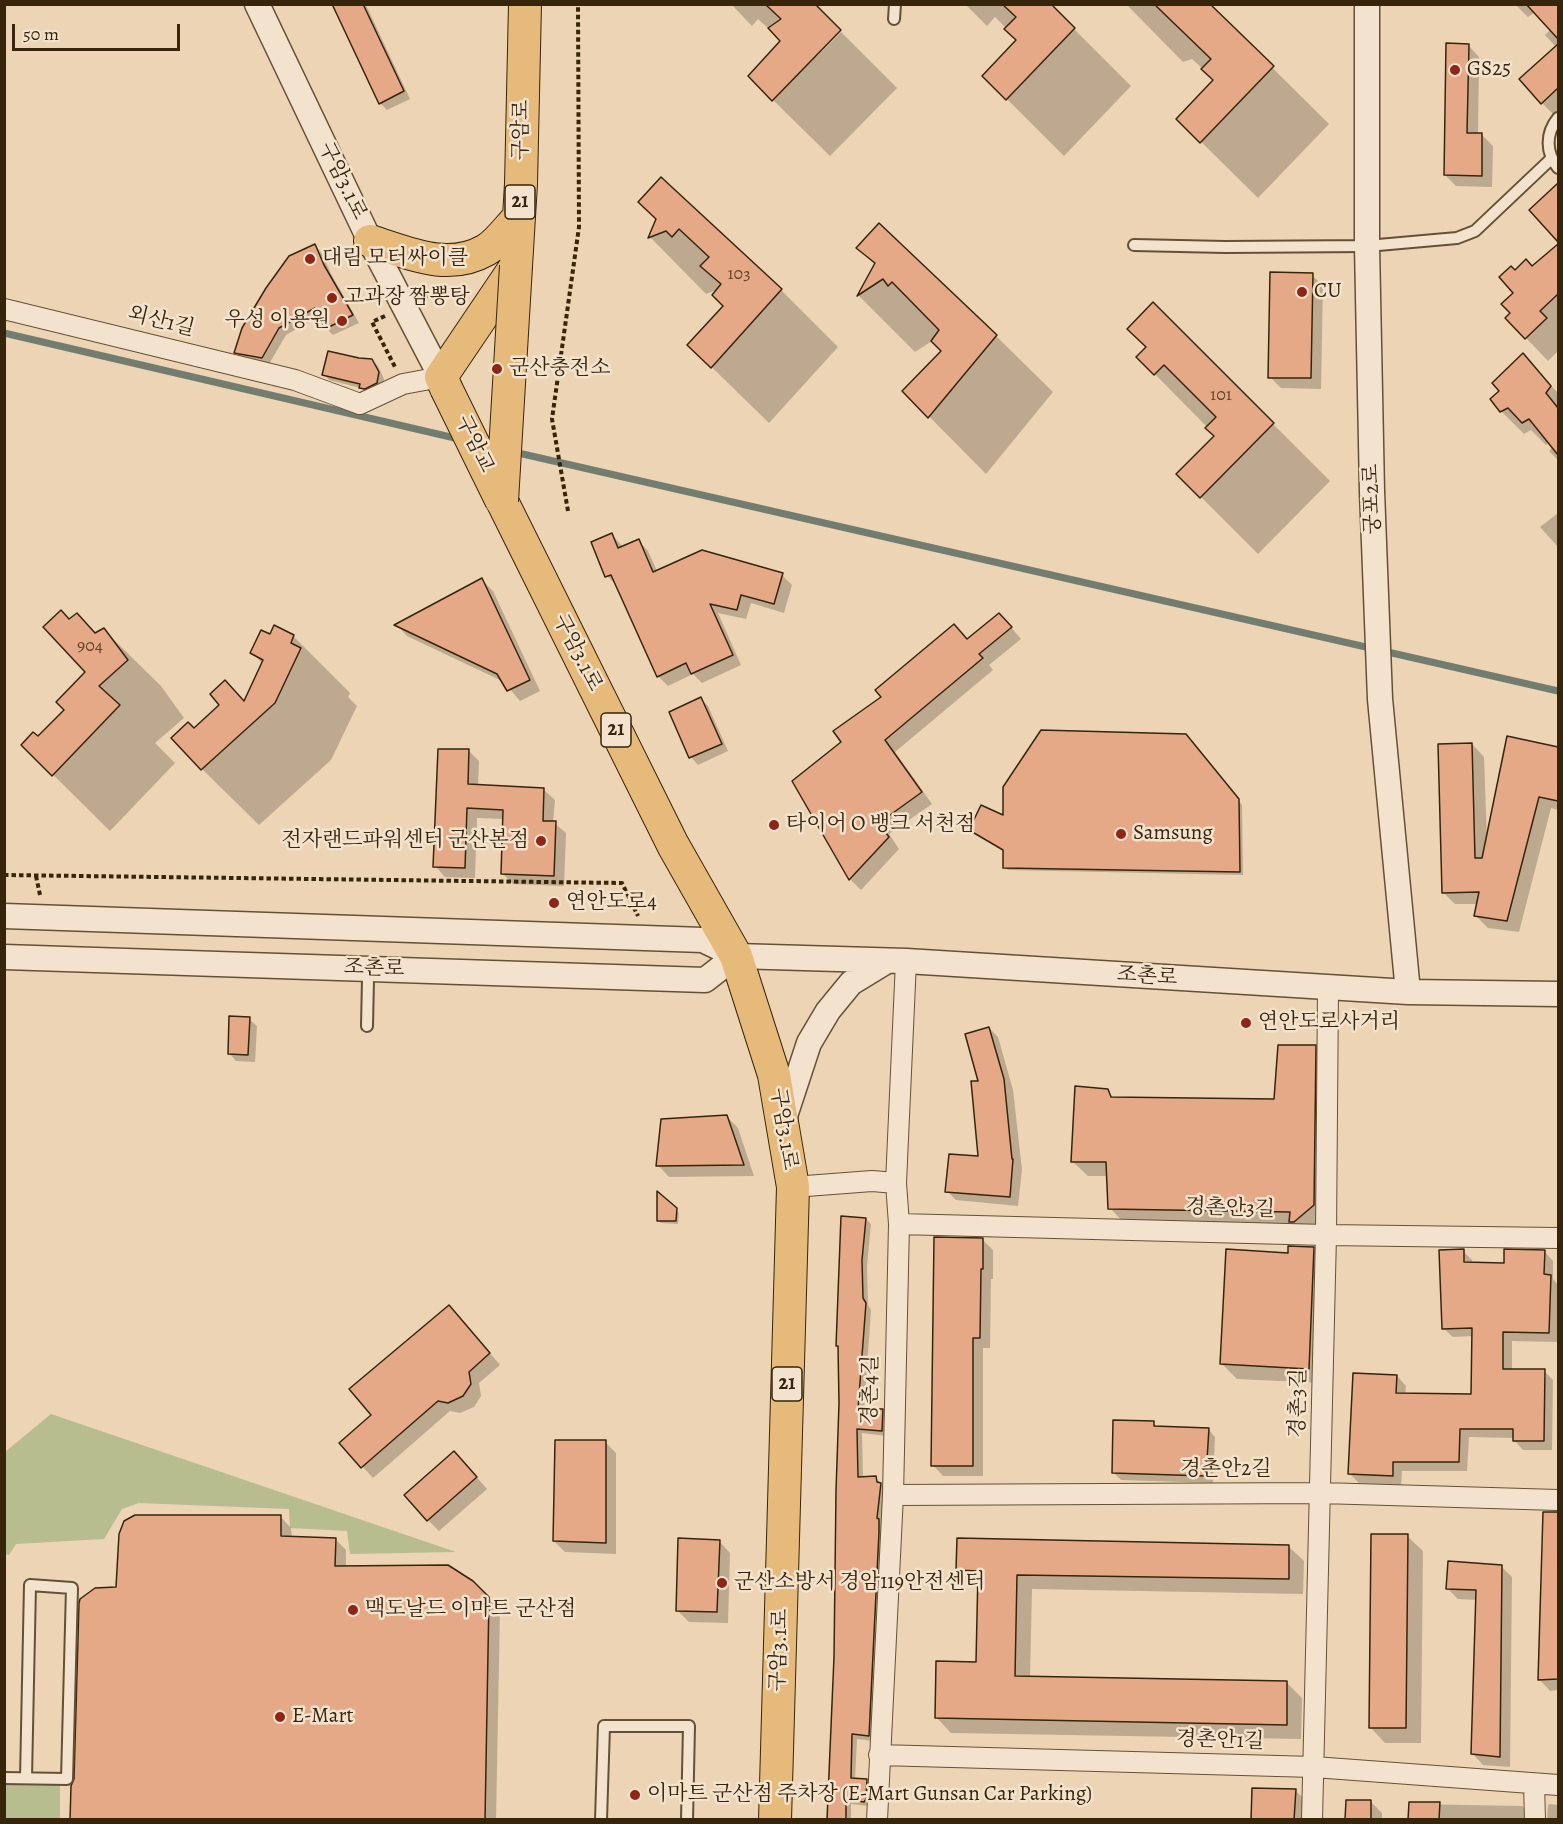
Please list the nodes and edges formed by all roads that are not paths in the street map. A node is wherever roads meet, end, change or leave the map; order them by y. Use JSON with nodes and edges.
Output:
{"nodes":[{"id":1,"x":257,"y":4,"type":"edge"},
{"id":2,"x":525,"y":4,"type":"edge"},
{"id":3,"x":895,"y":4,"type":"edge"},
{"id":4,"x":1366,"y":4,"type":"edge"},
{"id":5,"x":894,"y":19,"type":"dead end"},
{"id":6,"x":1558,"y":118,"type":"edge"},
{"id":7,"x":1551,"y":159,"type":"junction"},
{"id":8,"x":1558,"y":168,"type":"edge"},
{"id":9,"x":519,"y":217,"type":"junction"},
{"id":10,"x":370,"y":241,"type":"junction"},
{"id":11,"x":1134,"y":245,"type":"dead end"},
{"id":12,"x":1367,"y":246,"type":"junction"},
{"id":13,"x":516,"y":266,"type":"junction"},
{"id":14,"x":4,"y":309,"type":"edge"},
{"id":15,"x":443,"y":382,"type":"junction"},
{"id":16,"x":502,"y":501,"type":"junction"},
{"id":17,"x":4,"y":916,"type":"edge"},
{"id":18,"x":736,"y":956,"type":"junction"},
{"id":19,"x":4,"y":957,"type":"edge"},
{"id":20,"x":896,"y":961,"type":"junction"},
{"id":21,"x":376,"y":969,"type":"junction"},
{"id":22,"x":1328,"y":988,"type":"junction"},
{"id":23,"x":1408,"y":992,"type":"junction"},
{"id":24,"x":1558,"y":994,"type":"edge"},
{"id":25,"x":367,"y":1026,"type":"dead end"},
{"id":26,"x":782,"y":1124,"type":"junction"},
{"id":27,"x":896,"y":1183,"type":"junction"},
{"id":28,"x":793,"y":1187,"type":"junction"},
{"id":29,"x":899,"y":1224,"type":"junction"},
{"id":30,"x":1326,"y":1235,"type":"junction"},
{"id":31,"x":1558,"y":1238,"type":"edge"},
{"id":32,"x":1321,"y":1493,"type":"junction"},
{"id":33,"x":893,"y":1495,"type":"junction"},
{"id":34,"x":1558,"y":1500,"type":"edge"},
{"id":35,"x":879,"y":1755,"type":"junction"},
{"id":36,"x":1314,"y":1767,"type":"junction"},
{"id":37,"x":4,"y":1778,"type":"edge"},
{"id":38,"x":26,"y":1778,"type":"junction"},
{"id":39,"x":1534,"y":1784,"type":"junction"},
{"id":40,"x":1558,"y":1785,"type":"edge"},
{"id":41,"x":601,"y":1820,"type":"edge"},
{"id":42,"x":687,"y":1820,"type":"edge"},
{"id":43,"x":775,"y":1820,"type":"edge"},
{"id":44,"x":877,"y":1820,"type":"edge"},
{"id":45,"x":1312,"y":1820,"type":"edge"},
{"id":46,"x":1535,"y":1820,"type":"edge"}],
"edges":[{"from":1,"to":10,"type":"street","name":"구암3.1로"},
{"from":2,"to":9,"type":"main road","name":"구암로","number":"21"},
{"from":3,"to":5,"type":"lane"},
{"from":4,"to":12,"type":"street","name":"궁포2로"},
{"from":6,"to":7,"type":"lane"},
{"from":7,"to":8,"type":"lane"},
{"from":7,"to":12,"type":"lane"},
{"from":9,"to":10,"type":"main road"},
{"from":9,"to":13,"type":"main road","name":"구암로","number":"21"},
{"from":10,"to":15,"type":"street","name":"구암3.1로"},
{"from":11,"to":12,"type":"lane"},
{"from":12,"to":23,"type":"street","name":"궁포2로"},
{"from":13,"to":15,"type":"main road"},
{"from":13,"to":16,"type":"main road","name":"구암로","bridge":true},
{"from":14,"to":15,"type":"street","name":"외산1길"},
{"from":15,"to":16,"type":"main road","name":"구암교","number":"21","bridge":true},
{"from":16,"to":18,"type":"main road","name":"구암3.1로","number":"21"},
{"from":17,"to":18,"type":"street","name":"조촌로"},
{"from":18,"to":20,"type":"street","name":"조촌로"},
{"from":18,"to":21,"type":"street","name":"조촌로"},
{"from":18,"to":26,"type":"main road","name":"구암3.1로","number":"21"},
{"from":19,"to":21,"type":"street","name":"조촌로"},
{"from":20,"to":22,"type":"street","name":"조촌로"},
{"from":20,"to":26,"type":"street"},
{"from":20,"to":27,"type":"street","name":"경촌4길"},
{"from":21,"to":25,"type":"lane"},
{"from":22,"to":23,"type":"street","name":"조촌로"},
{"from":22,"to":30,"type":"street","name":"경촌3길"},
{"from":23,"to":24,"type":"street","name":"조촌로"},
{"from":26,"to":28,"type":"main road","name":"구암3.1로","number":"21"},
{"from":27,"to":28,"type":"street"},
{"from":27,"to":29,"type":"street","name":"경촌4길"},
{"from":28,"to":43,"type":"main road","name":"구암3.1로","number":"21"},
{"from":29,"to":30,"type":"street","name":"경촌안3길"},
{"from":29,"to":33,"type":"street","name":"경촌4길"},
{"from":30,"to":31,"type":"street","name":"경촌안3길"},
{"from":30,"to":32,"type":"street","name":"경촌3길"},
{"from":32,"to":33,"type":"street","name":"경촌안2길"},
{"from":32,"to":34,"type":"street","name":"경촌안2길"},
{"from":32,"to":36,"type":"street","name":"경촌3길"},
{"from":33,"to":35,"type":"street","name":"경촌4길"},
{"from":35,"to":36,"type":"street","name":"경촌안1길"},
{"from":35,"to":44,"type":"street","name":"경촌4길"},
{"from":36,"to":39,"type":"street","name":"경촌안1길"},
{"from":36,"to":45,"type":"street","name":"경촌3길"},
{"from":37,"to":38,"type":"lane"},
{"from":38,"to":38,"type":"lane"},
{"from":39,"to":40,"type":"street","name":"경촌안1길"},
{"from":39,"to":46,"type":"street"},
{"from":41,"to":42,"type":"lane"}]}
